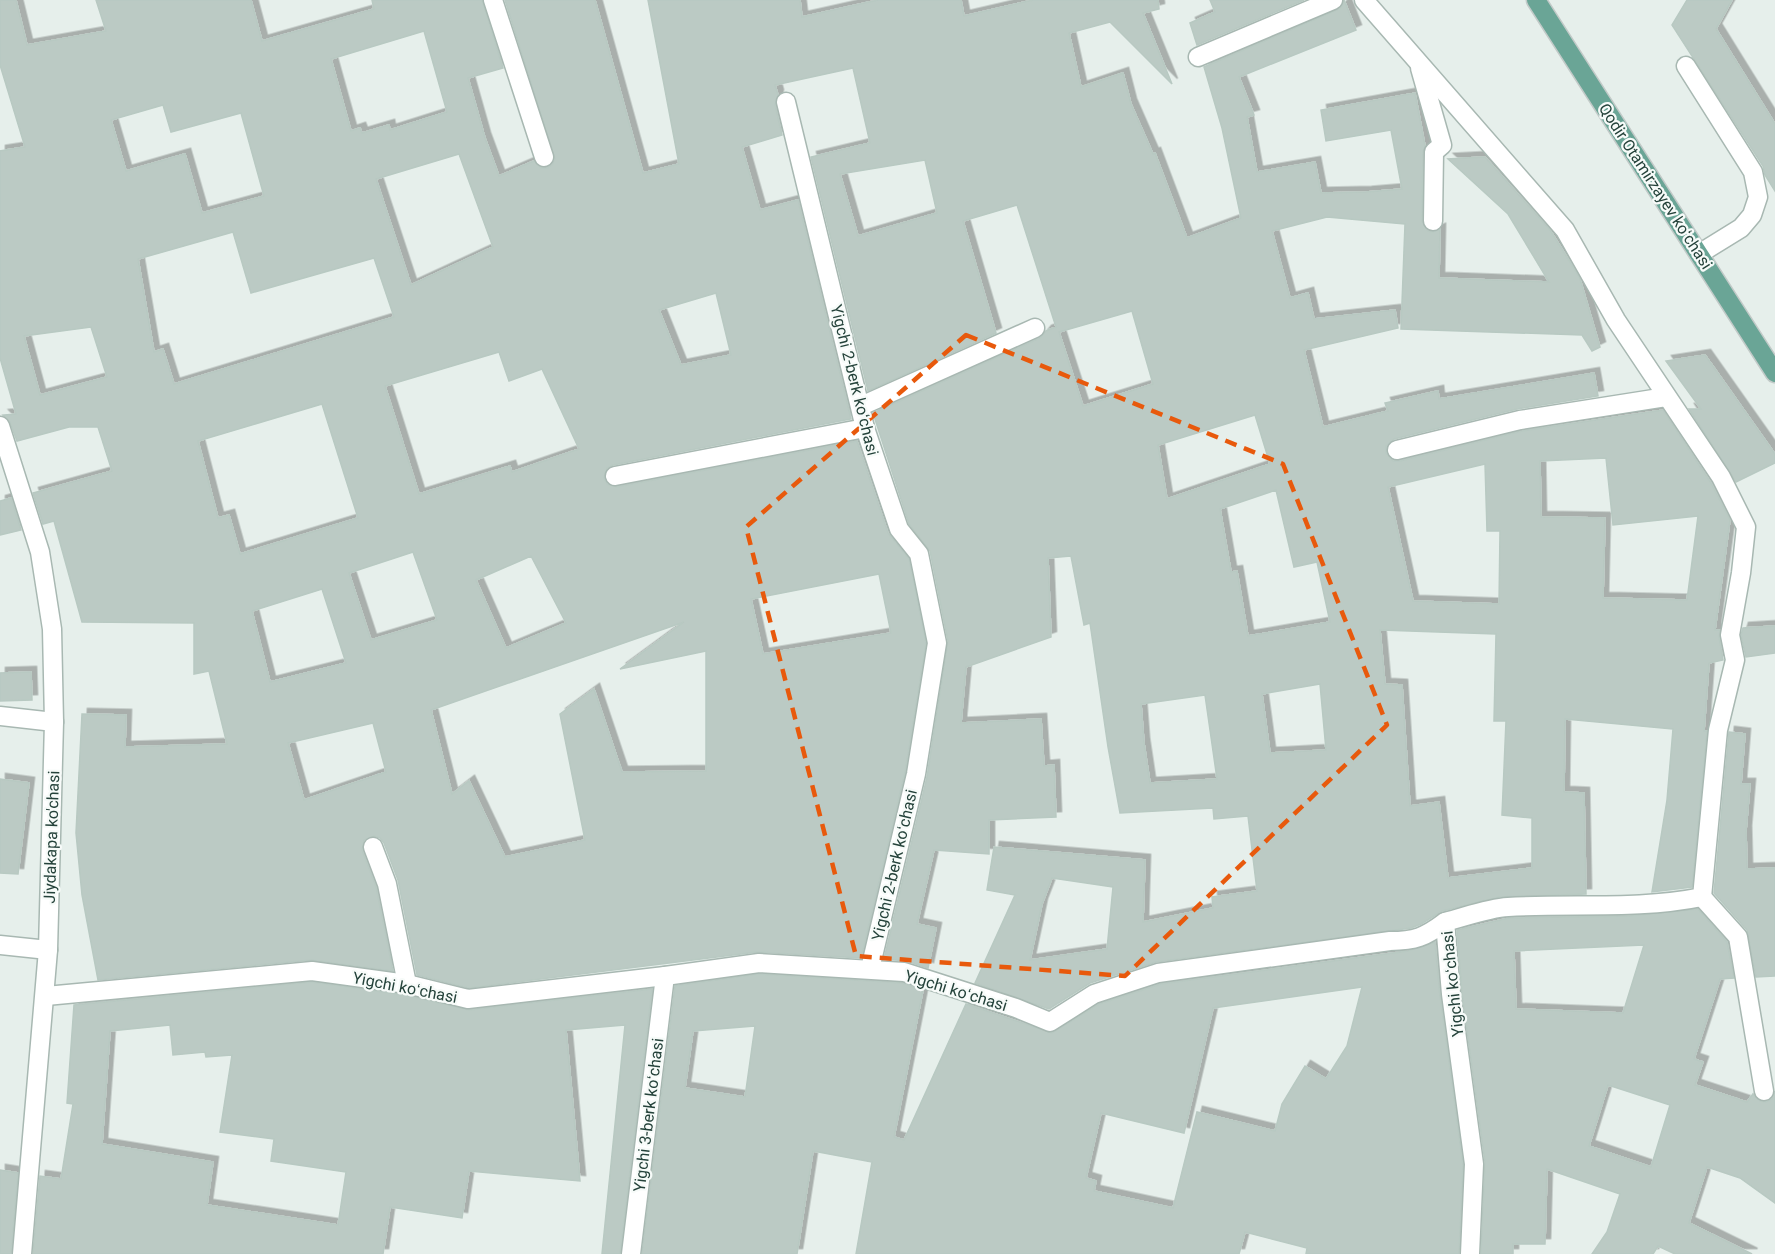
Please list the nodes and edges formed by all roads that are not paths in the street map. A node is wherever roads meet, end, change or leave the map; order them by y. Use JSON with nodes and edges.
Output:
{"nodes":[{"id":1,"x":492,"y":0,"type":"edge"},
{"id":2,"x":1333,"y":0,"type":"edge"},
{"id":3,"x":1364,"y":0,"type":"edge"},
{"id":4,"x":1536,"y":0,"type":"edge"},
{"id":5,"x":1198,"y":57,"type":"dead end"},
{"id":6,"x":1418,"y":63,"type":"junction"},
{"id":7,"x":1686,"y":66,"type":"dead end"},
{"id":8,"x":786,"y":102,"type":"dead end"},
{"id":9,"x":544,"y":157,"type":"dead end"},
{"id":10,"x":1433,"y":221,"type":"dead end"},
{"id":11,"x":1699,"y":254,"type":"junction"},
{"id":12,"x":1035,"y":328,"type":"dead end"},
{"id":13,"x":1775,"y":373,"type":"edge"},
{"id":14,"x":1666,"y":397,"type":"junction"},
{"id":15,"x":861,"y":406,"type":"junction"},
{"id":16,"x":0,"y":426,"type":"edge"},
{"id":17,"x":865,"y":428,"type":"junction"},
{"id":18,"x":1397,"y":450,"type":"dead end"},
{"id":19,"x":615,"y":476,"type":"dead end"},
{"id":20,"x":0,"y":716,"type":"edge"},
{"id":21,"x":54,"y":722,"type":"junction"},
{"id":22,"x":373,"y":847,"type":"dead end"},
{"id":23,"x":1702,"y":897,"type":"junction"},
{"id":24,"x":1445,"y":922,"type":"junction"},
{"id":25,"x":0,"y":945,"type":"edge"},
{"id":26,"x":48,"y":950,"type":"junction"},
{"id":27,"x":870,"y":969,"type":"junction"},
{"id":28,"x":665,"y":976,"type":"junction"},
{"id":29,"x":407,"y":984,"type":"junction"},
{"id":30,"x":46,"y":996,"type":"junction"},
{"id":31,"x":1764,"y":1091,"type":"dead end"},
{"id":32,"x":22,"y":1254,"type":"edge"},
{"id":33,"x":632,"y":1254,"type":"edge"},
{"id":34,"x":1470,"y":1254,"type":"edge"}],
"edges":[{"from":1,"to":9,"type":"street"},
{"from":2,"to":5,"type":"street"},
{"from":3,"to":6,"type":"street"},
{"from":4,"to":11,"type":"main road","name":"Qodir Otamirzayev koʻchasi"},
{"from":6,"to":10,"type":"street"},
{"from":6,"to":14,"type":"street"},
{"from":7,"to":11,"type":"street"},
{"from":8,"to":15,"type":"street","name":"Yigchi 2-berk koʻchasi"},
{"from":11,"to":13,"type":"main road","name":"Qodir Otamirzayev koʻchasi"},
{"from":12,"to":15,"type":"street"},
{"from":14,"to":18,"type":"street"},
{"from":14,"to":23,"type":"street"},
{"from":15,"to":17,"type":"street","name":"Yigchi 2-berk koʻchasi"},
{"from":16,"to":21,"type":"street","name":"Jiydakapa ko'chasi"},
{"from":17,"to":19,"type":"street"},
{"from":17,"to":27,"type":"street","name":"Yigchi 2-berk koʻchasi"},
{"from":20,"to":21,"type":"street"},
{"from":21,"to":26,"type":"street","name":"Jiydakapa ko'chasi"},
{"from":22,"to":29,"type":"street"},
{"from":23,"to":24,"type":"street"},
{"from":23,"to":31,"type":"street"},
{"from":24,"to":27,"type":"street","name":"Yigchi koʻchasi"},
{"from":24,"to":34,"type":"street","name":"Yigchi koʻchasi"},
{"from":25,"to":26,"type":"street"},
{"from":26,"to":30,"type":"street","name":"Jiydakapa ko'chasi"},
{"from":27,"to":28,"type":"street","name":"Yigchi koʻchasi"},
{"from":28,"to":29,"type":"street","name":"Yigchi koʻchasi"},
{"from":28,"to":33,"type":"street","name":"Yigchi 3-berk koʻchasi"},
{"from":29,"to":30,"type":"street","name":"Yigchi koʻchasi"},
{"from":30,"to":32,"type":"street","name":"Jiydakapa ko'chasi"}]}
